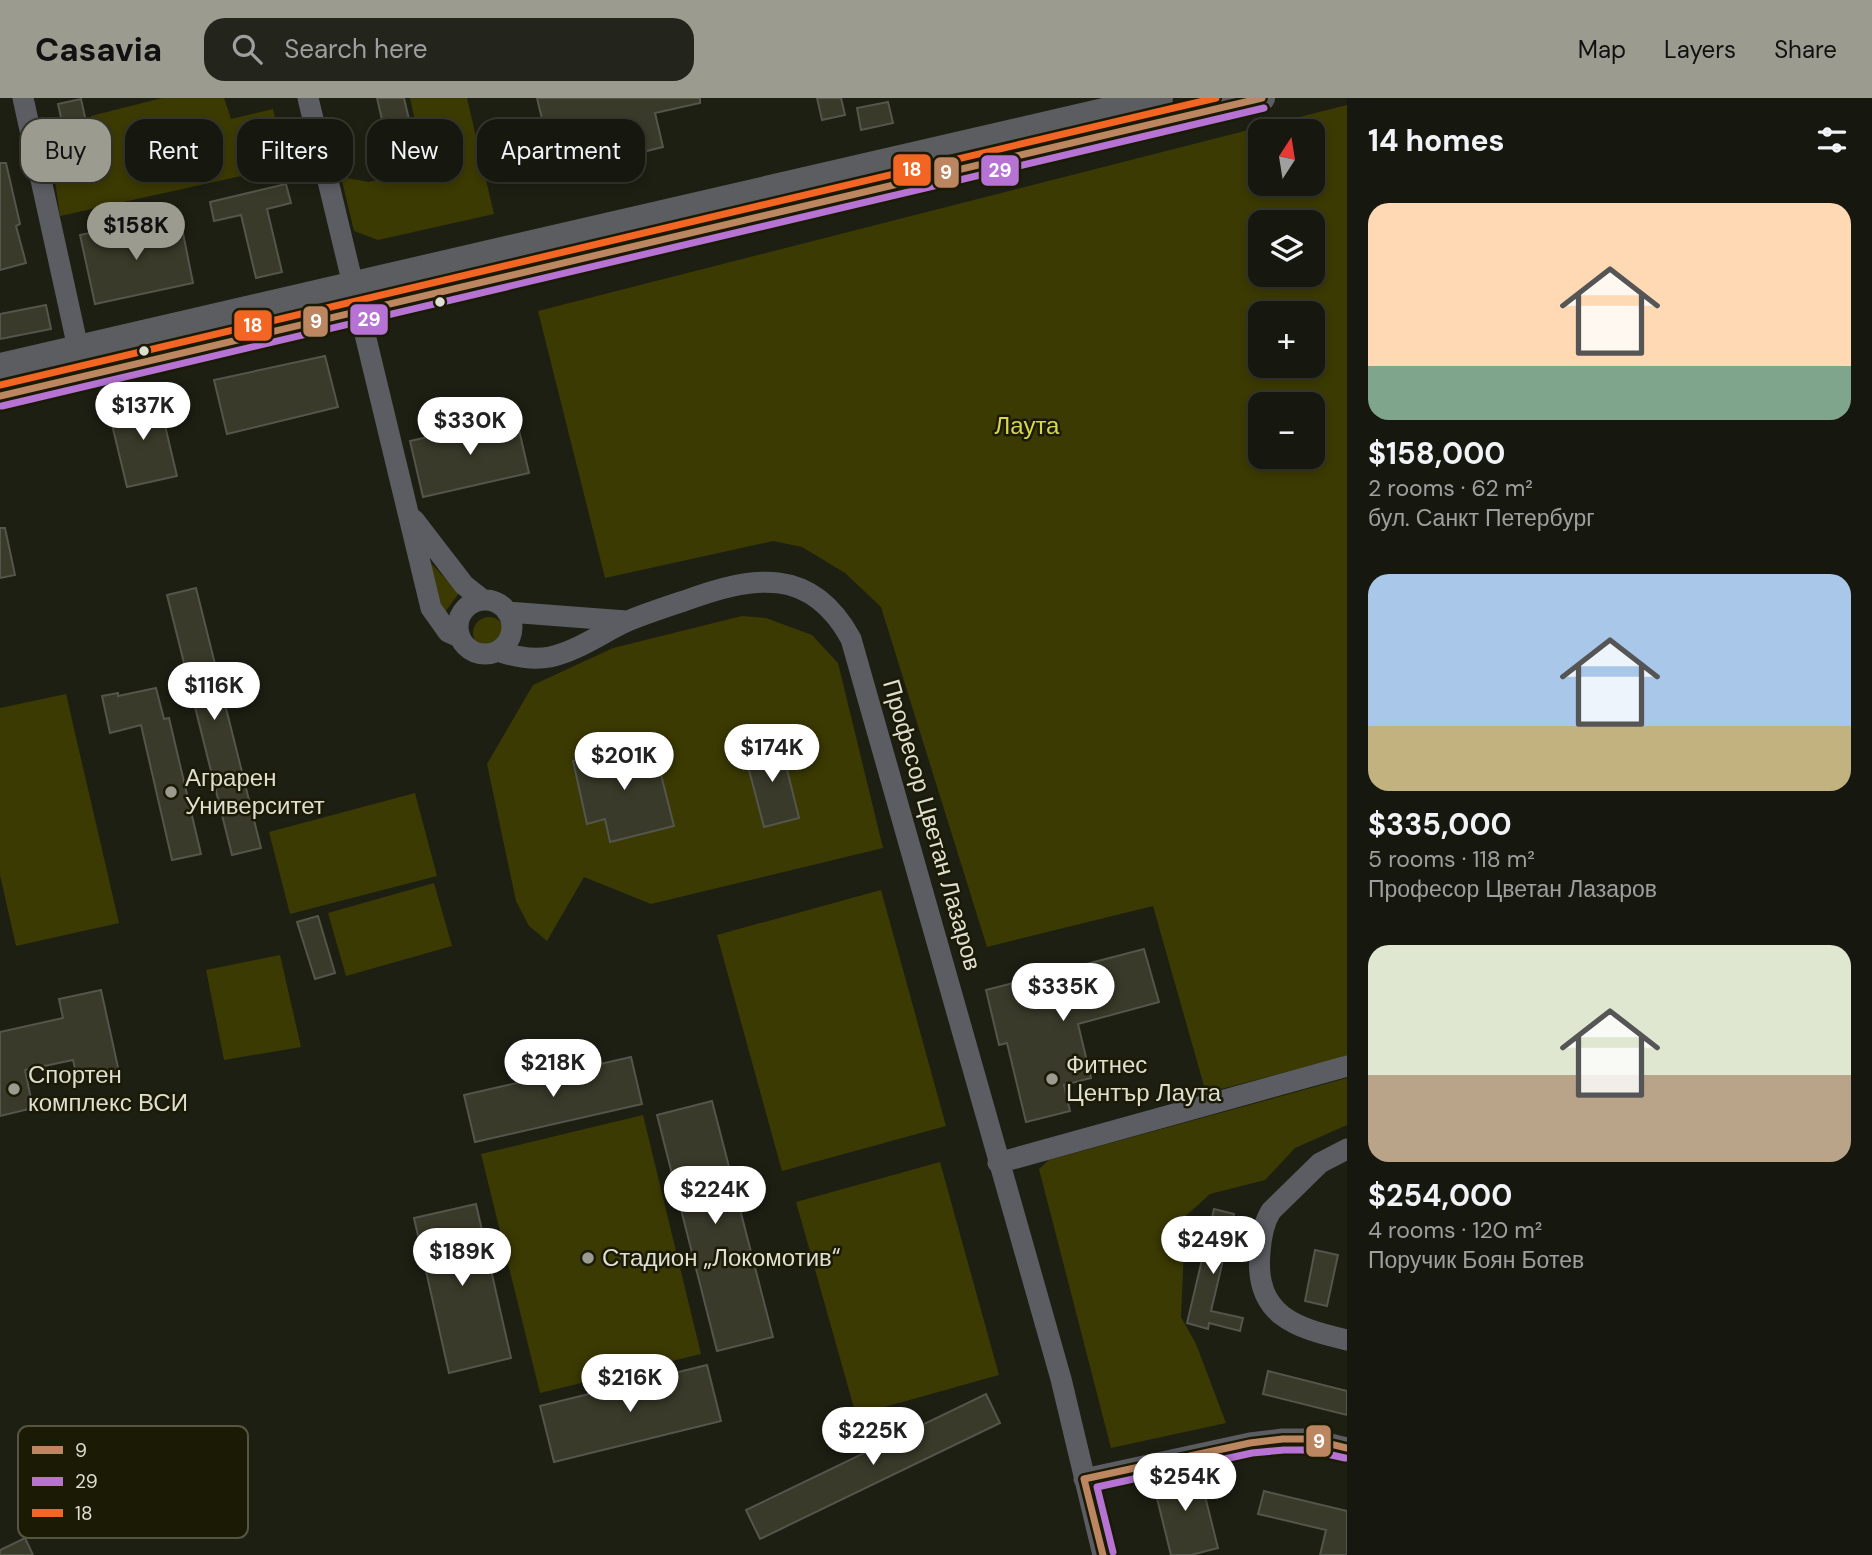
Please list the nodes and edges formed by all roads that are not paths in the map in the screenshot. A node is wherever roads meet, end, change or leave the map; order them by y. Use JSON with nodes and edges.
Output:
{"nodes":[{"id":1,"x":23,"y":98,"type":"edge"},
{"id":2,"x":308,"y":98,"type":"edge"},
{"id":3,"x":1160,"y":98,"type":"edge"},
{"id":4,"x":1262,"y":98,"type":"edge"},
{"id":5,"x":356,"y":299,"type":"junction"},
{"id":6,"x":78,"y":348,"type":"junction"},
{"id":7,"x":0,"y":366,"type":"edge"},
{"id":8,"x":0,"y":396,"type":"edge"},
{"id":9,"x":410,"y":516,"type":"junction"},
{"id":10,"x":483,"y":600,"type":"junction"},
{"id":11,"x":507,"y":612,"type":"junction"},
{"id":12,"x":629,"y":621,"type":"junction"},
{"id":13,"x":459,"y":637,"type":"junction"},
{"id":14,"x":498,"y":651,"type":"junction"},
{"id":15,"x":1347,"y":1066,"type":"edge"},
{"id":16,"x":1347,"y":1149,"type":"edge"},
{"id":17,"x":998,"y":1163,"type":"junction"},
{"id":18,"x":1347,"y":1340,"type":"edge"},
{"id":19,"x":1347,"y":1448,"type":"edge"},
{"id":20,"x":1084,"y":1479,"type":"junction"},
{"id":21,"x":1103,"y":1555,"type":"edge"}],
"edges":[{"from":1,"to":6,"type":"street"},
{"from":2,"to":5,"type":"street"},
{"from":3,"to":5,"type":"main road"},
{"from":4,"to":5,"type":"main road"},
{"from":5,"to":6,"type":"main road"},
{"from":5,"to":8,"type":"main road"},
{"from":5,"to":9,"type":"street"},
{"from":6,"to":7,"type":"main road"},
{"from":9,"to":10,"type":"street"},
{"from":9,"to":13,"type":"street"},
{"from":10,"to":11,"type":"street"},
{"from":10,"to":13,"type":"street"},
{"from":11,"to":12,"type":"street","name":"Професор Цветан Лазаров"},
{"from":11,"to":14,"type":"street"},
{"from":12,"to":14,"type":"street","name":"Професор Цветан Лазаров"},
{"from":12,"to":17,"type":"street","name":"Професор Цветан Лазаров"},
{"from":13,"to":14,"type":"street"},
{"from":15,"to":17,"type":"street"},
{"from":16,"to":18,"type":"street"},
{"from":17,"to":20,"type":"street","name":"Професор Цветан Лазаров"},
{"from":19,"to":20,"type":"street"},
{"from":20,"to":21,"type":"street","name":"Професор Цветан Лазаров"}]}
